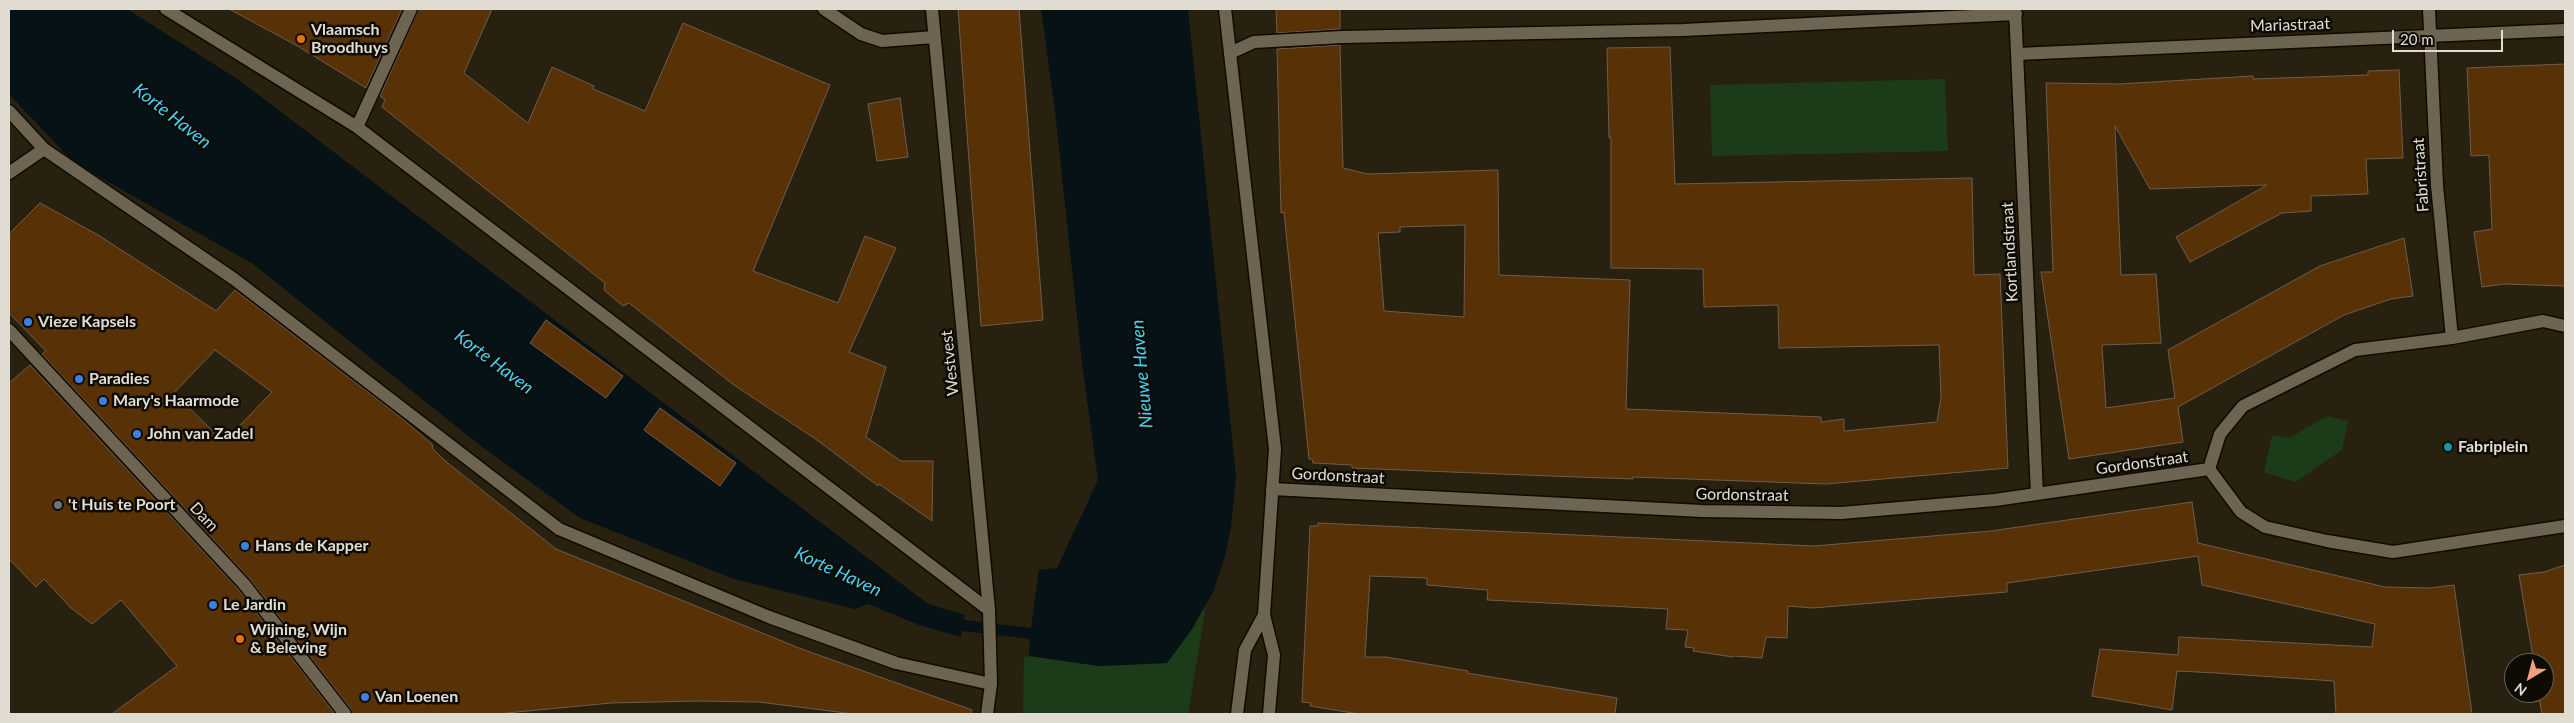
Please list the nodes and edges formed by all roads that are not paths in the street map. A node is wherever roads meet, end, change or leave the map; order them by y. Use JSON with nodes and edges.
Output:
{"nodes":[{"id":1,"x":166,"y":9,"type":"edge"},
{"id":2,"x":411,"y":9,"type":"edge"},
{"id":3,"x":824,"y":9,"type":"edge"},
{"id":4,"x":932,"y":9,"type":"edge"},
{"id":5,"x":1225,"y":9,"type":"edge"},
{"id":6,"x":2429,"y":9,"type":"edge"},
{"id":7,"x":2016,"y":12,"type":"edge"},
{"id":8,"x":2565,"y":30,"type":"edge"},
{"id":9,"x":2430,"y":36,"type":"junction"},
{"id":10,"x":934,"y":37,"type":"junction"},
{"id":11,"x":1230,"y":53,"type":"junction"},
{"id":12,"x":2017,"y":54,"type":"junction"},
{"id":13,"x":9,"y":111,"type":"edge"},
{"id":14,"x":357,"y":127,"type":"junction"},
{"id":15,"x":44,"y":149,"type":"junction"},
{"id":16,"x":9,"y":173,"type":"edge"},
{"id":17,"x":2565,"y":326,"type":"edge"},
{"id":18,"x":9,"y":330,"type":"edge"},
{"id":19,"x":2452,"y":338,"type":"junction"},
{"id":20,"x":2209,"y":469,"type":"junction"},
{"id":21,"x":1272,"y":489,"type":"junction"},
{"id":22,"x":2037,"y":494,"type":"junction"},
{"id":23,"x":2565,"y":526,"type":"edge"},
{"id":24,"x":989,"y":610,"type":"junction"},
{"id":25,"x":1264,"y":615,"type":"junction"},
{"id":26,"x":991,"y":684,"type":"junction"},
{"id":27,"x":345,"y":714,"type":"edge"},
{"id":28,"x":987,"y":714,"type":"edge"},
{"id":29,"x":1237,"y":714,"type":"edge"},
{"id":30,"x":1269,"y":714,"type":"edge"}],
"edges":[{"from":1,"to":14,"type":"street"},
{"from":2,"to":14,"type":"street"},
{"from":3,"to":10,"type":"street"},
{"from":4,"to":10,"type":"street","name":"Westvest"},
{"from":5,"to":11,"type":"street"},
{"from":6,"to":9,"type":"street","name":"Fabristraat"},
{"from":7,"to":11,"type":"street"},
{"from":7,"to":12,"type":"street","name":"Kortlandstraat"},
{"from":8,"to":9,"type":"street","name":"Mariastraat"},
{"from":9,"to":12,"type":"street","name":"Mariastraat"},
{"from":9,"to":19,"type":"street","name":"Fabristraat"},
{"from":10,"to":24,"type":"street","name":"Westvest"},
{"from":11,"to":21,"type":"street"},
{"from":12,"to":22,"type":"street","name":"Kortlandstraat"},
{"from":13,"to":15,"type":"street"},
{"from":14,"to":24,"type":"street"},
{"from":15,"to":16,"type":"street"},
{"from":15,"to":26,"type":"street"},
{"from":17,"to":19,"type":"street"},
{"from":18,"to":27,"type":"street","name":"Dam"},
{"from":19,"to":20,"type":"street"},
{"from":20,"to":22,"type":"street","name":"Gordonstraat"},
{"from":20,"to":23,"type":"street"},
{"from":21,"to":22,"type":"street","name":"Gordonstraat"},
{"from":21,"to":25,"type":"street"},
{"from":24,"to":26,"type":"street","name":"Westvest"},
{"from":25,"to":29,"type":"street"},
{"from":25,"to":30,"type":"street"},
{"from":26,"to":28,"type":"street","name":"Westvest"}]}
